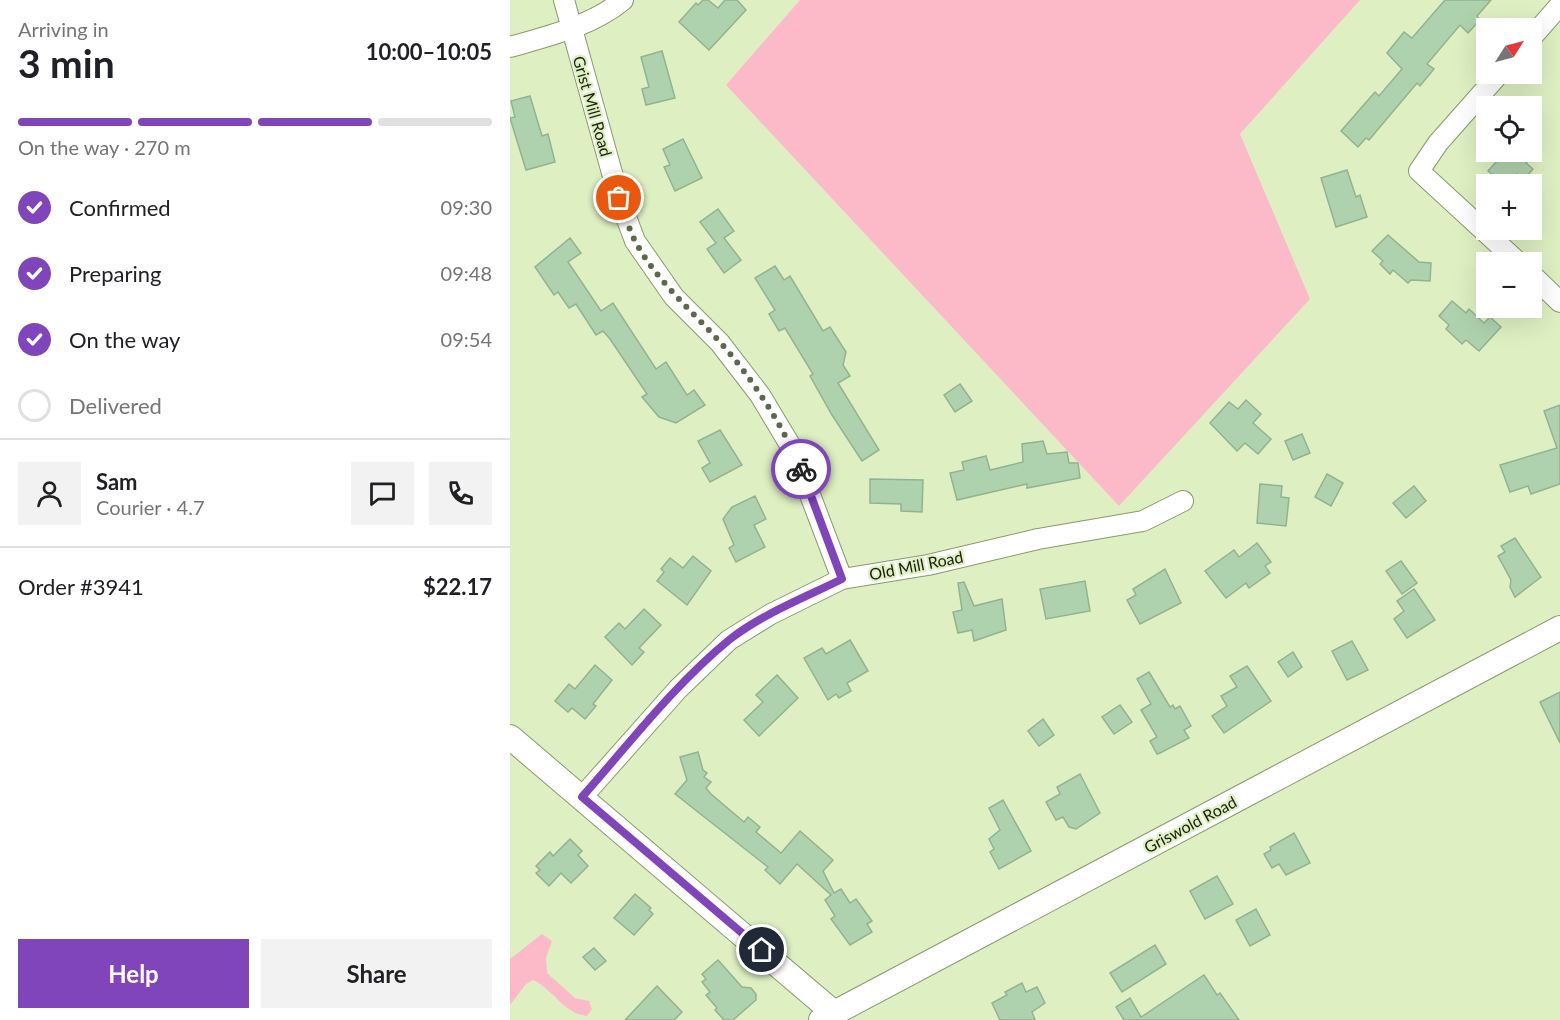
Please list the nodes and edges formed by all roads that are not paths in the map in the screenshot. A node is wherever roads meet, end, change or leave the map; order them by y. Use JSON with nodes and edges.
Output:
{"nodes":[{"id":1,"x":564,"y":0,"type":"edge"},
{"id":2,"x":623,"y":0,"type":"edge"},
{"id":3,"x":1560,"y":5,"type":"edge"},
{"id":4,"x":1542,"y":26,"type":"edge"},
{"id":5,"x":572,"y":28,"type":"junction"},
{"id":6,"x":510,"y":47,"type":"edge"},
{"id":7,"x":1490,"y":84,"type":"edge"},
{"id":8,"x":1507,"y":252,"type":"edge"},
{"id":9,"x":1542,"y":285,"type":"edge"},
{"id":10,"x":1560,"y":302,"type":"edge"},
{"id":11,"x":1183,"y":501,"type":"dead end"},
{"id":12,"x":842,"y":579,"type":"junction"},
{"id":13,"x":1560,"y":628,"type":"edge"},
{"id":14,"x":510,"y":737,"type":"edge"},
{"id":15,"x":582,"y":797,"type":"junction"},
{"id":16,"x":827,"y":1016,"type":"edge"}],
"edges":[{"from":1,"to":5,"type":"street","name":"Grist Mill Road"},
{"from":2,"to":5,"type":"street"},
{"from":3,"to":4,"type":"street"},
{"from":5,"to":6,"type":"street"},
{"from":5,"to":12,"type":"street","name":"Grist Mill Road"},
{"from":7,"to":8,"type":"street"},
{"from":9,"to":10,"type":"street"},
{"from":11,"to":12,"type":"street","name":"Old Mill Road"},
{"from":12,"to":15,"type":"street","name":"Old Mill Road"},
{"from":13,"to":16,"type":"street","name":"Griswold Road"},
{"from":14,"to":15,"type":"street"},
{"from":15,"to":16,"type":"street"}]}
